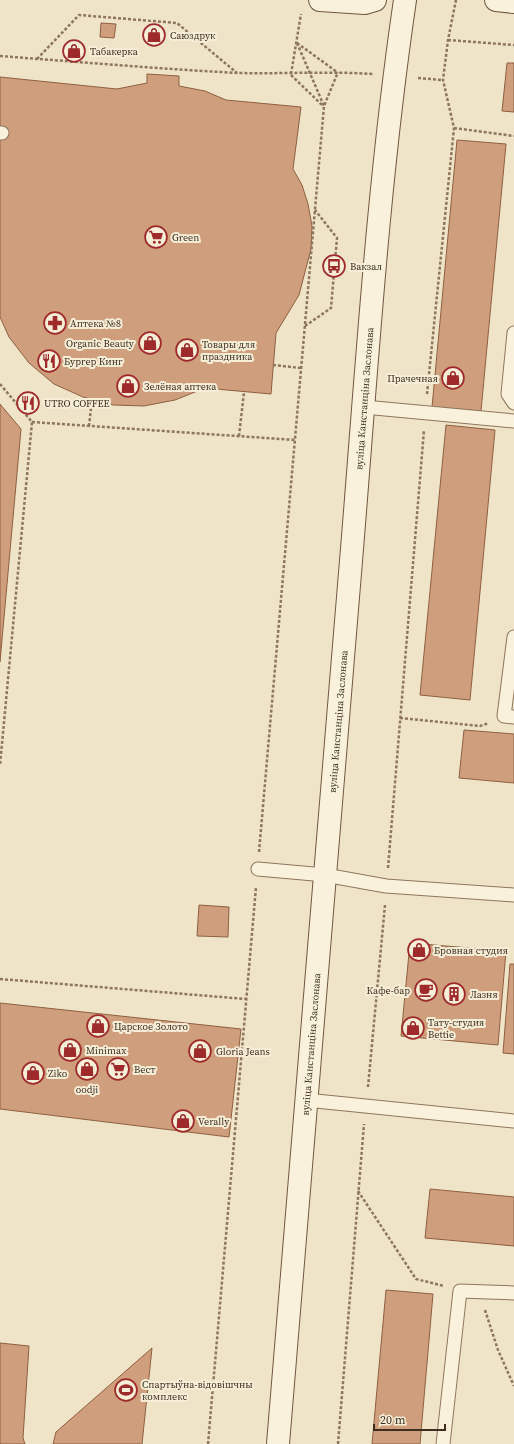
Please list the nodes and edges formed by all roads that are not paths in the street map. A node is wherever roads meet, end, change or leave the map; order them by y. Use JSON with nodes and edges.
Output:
{"nodes":[{"id":1,"x":375,"y":0,"type":"edge"},
{"id":2,"x":405,"y":0,"type":"edge"},
{"id":3,"x":496,"y":0,"type":"edge"},
{"id":4,"x":514,"y":2,"type":"edge"},
{"id":5,"x":311,"y":4,"type":"edge"},
{"id":6,"x":514,"y":333,"type":"edge"},
{"id":7,"x":514,"y":403,"type":"edge"},
{"id":8,"x":364,"y":407,"type":"junction"},
{"id":9,"x":514,"y":421,"type":"edge"},
{"id":10,"x":514,"y":637,"type":"edge"},
{"id":11,"x":509,"y":717,"type":"edge"},
{"id":12,"x":258,"y":869,"type":"road end"},
{"id":13,"x":325,"y":875,"type":"junction"},
{"id":14,"x":514,"y":894,"type":"edge"},
{"id":15,"x":306,"y":1100,"type":"junction"},
{"id":16,"x":514,"y":1121,"type":"edge"},
{"id":17,"x":514,"y":1293,"type":"edge"},
{"id":18,"x":278,"y":1444,"type":"edge"},
{"id":19,"x":443,"y":1444,"type":"edge"}],
"edges":[{"from":1,"to":5,"type":"main road"},
{"from":2,"to":8,"type":"main road","name":"вуліца Канстанціна Заслонава"},
{"from":3,"to":4,"type":"main road"},
{"from":6,"to":7,"type":"lane"},
{"from":8,"to":9,"type":"lane"},
{"from":8,"to":13,"type":"main road","name":"вуліца Канстанціна Заслонава"},
{"from":10,"to":11,"type":"lane"},
{"from":12,"to":13,"type":"lane"},
{"from":13,"to":14,"type":"lane"},
{"from":13,"to":15,"type":"main road","name":"вуліца Канстанціна Заслонава"},
{"from":15,"to":16,"type":"lane"},
{"from":15,"to":18,"type":"main road","name":"вуліца Канстанціна Заслонава"},
{"from":17,"to":19,"type":"lane"}]}
